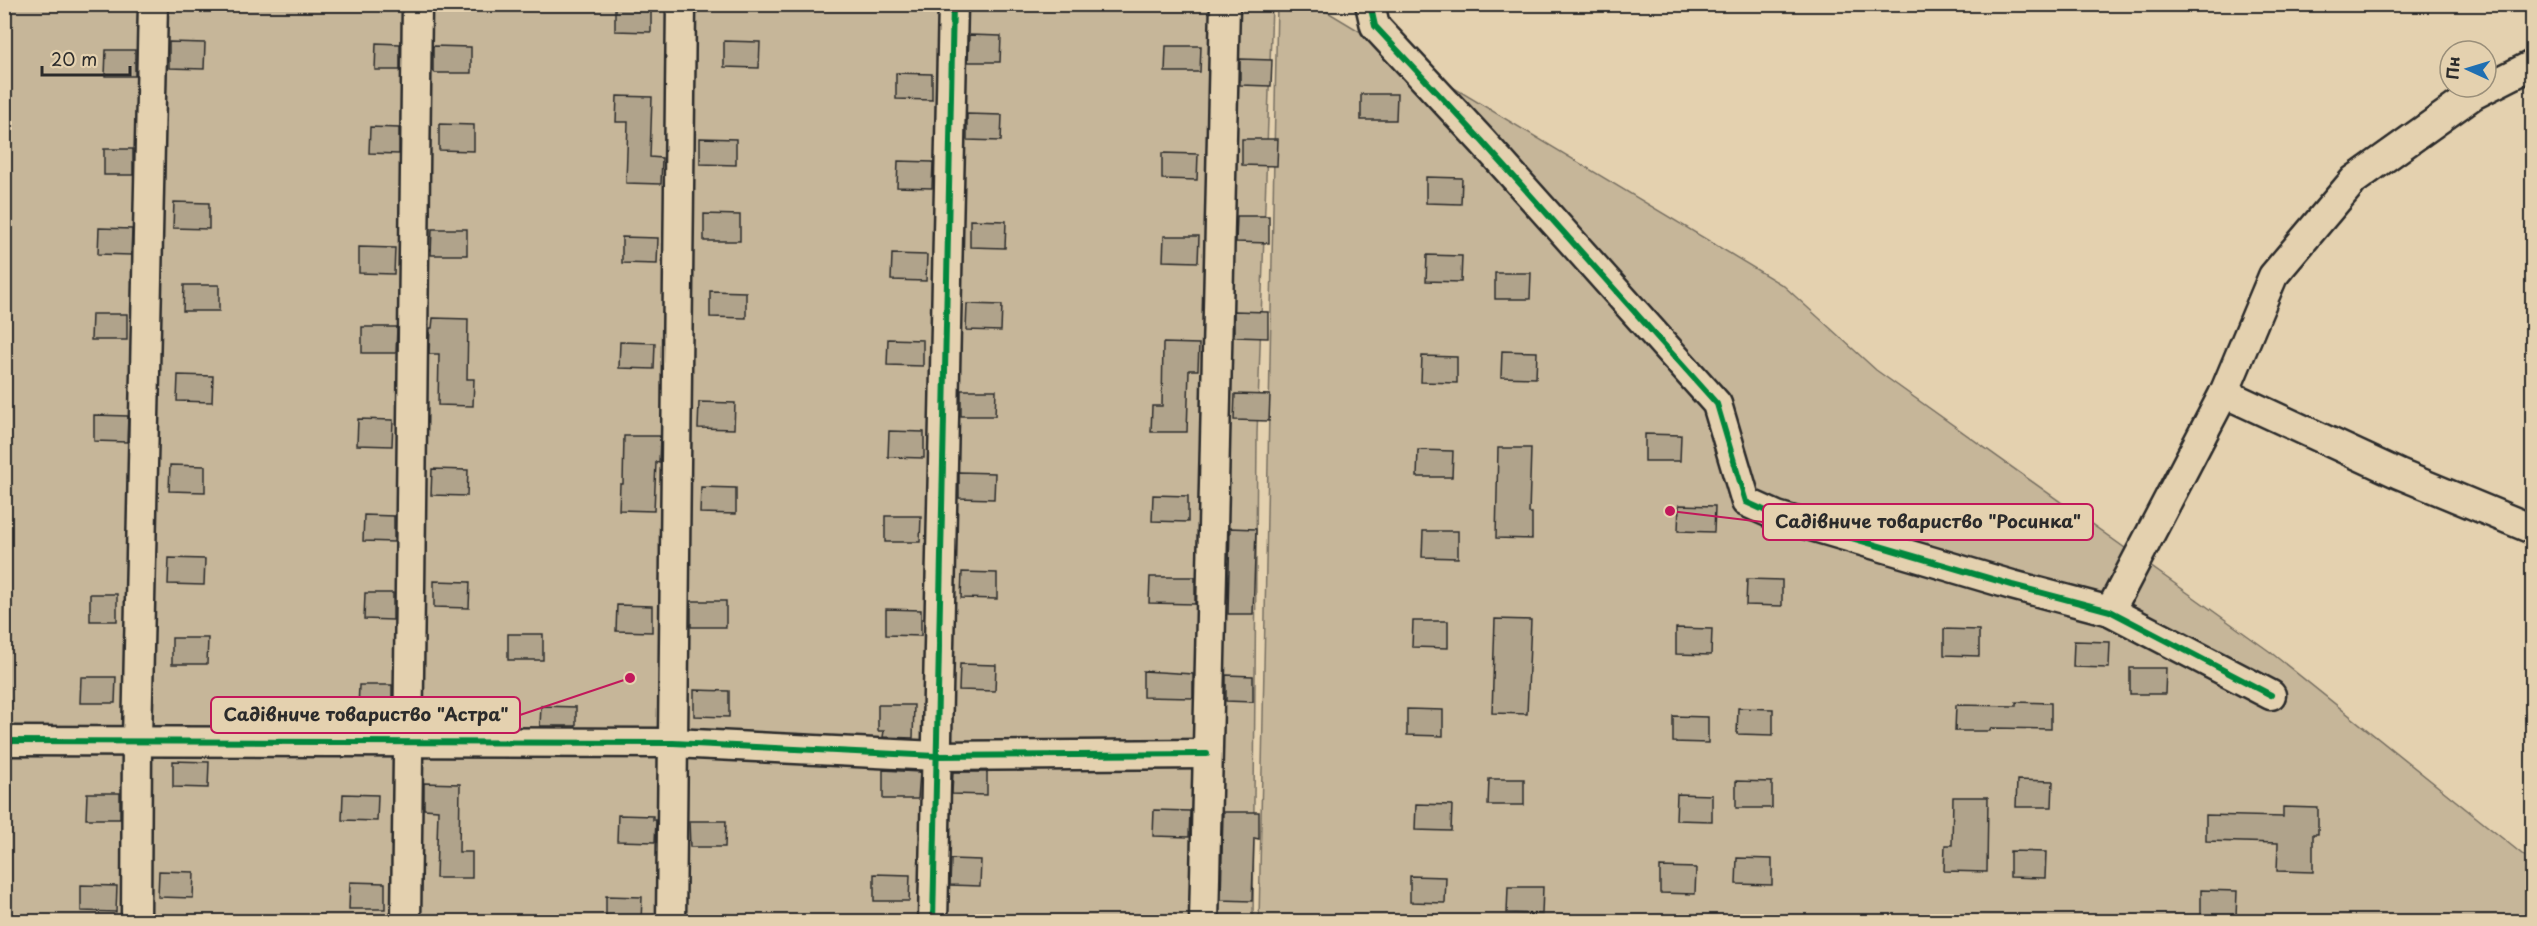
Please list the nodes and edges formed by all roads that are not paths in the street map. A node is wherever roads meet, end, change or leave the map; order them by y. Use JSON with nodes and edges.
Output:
{"nodes":[{"id":1,"x":153,"y":4,"type":"edge"},
{"id":2,"x":417,"y":4,"type":"edge"},
{"id":3,"x":681,"y":4,"type":"edge"},
{"id":4,"x":953,"y":4,"type":"edge"},
{"id":5,"x":1225,"y":4,"type":"edge"},
{"id":6,"x":1370,"y":4,"type":"edge"},
{"id":7,"x":2532,"y":64,"type":"edge"},
{"id":8,"x":2224,"y":393,"type":"junction"},
{"id":9,"x":2532,"y":529,"type":"edge"},
{"id":10,"x":2110,"y":611,"type":"junction"},
{"id":11,"x":2271,"y":695,"type":"dead end"},
{"id":12,"x":137,"y":740,"type":"junction"},
{"id":13,"x":4,"y":741,"type":"edge"},
{"id":14,"x":408,"y":742,"type":"junction"},
{"id":15,"x":674,"y":742,"type":"junction"},
{"id":16,"x":1208,"y":754,"type":"junction"},
{"id":17,"x":936,"y":756,"type":"junction"},
{"id":18,"x":136,"y":921,"type":"edge"},
{"id":19,"x":406,"y":921,"type":"edge"},
{"id":20,"x":671,"y":921,"type":"edge"},
{"id":21,"x":933,"y":921,"type":"edge"},
{"id":22,"x":1204,"y":921,"type":"edge"}],
"edges":[{"from":1,"to":12,"type":"street"},
{"from":2,"to":14,"type":"street"},
{"from":3,"to":15,"type":"street"},
{"from":4,"to":17,"type":"street"},
{"from":5,"to":16,"type":"street"},
{"from":6,"to":10,"type":"street"},
{"from":7,"to":8,"type":"street"},
{"from":8,"to":9,"type":"street"},
{"from":8,"to":10,"type":"street"},
{"from":10,"to":11,"type":"street"},
{"from":12,"to":13,"type":"street"},
{"from":12,"to":14,"type":"street"},
{"from":12,"to":18,"type":"street"},
{"from":14,"to":15,"type":"street"},
{"from":14,"to":19,"type":"street"},
{"from":15,"to":17,"type":"street"},
{"from":15,"to":20,"type":"street"},
{"from":16,"to":17,"type":"street"},
{"from":16,"to":22,"type":"street"},
{"from":17,"to":21,"type":"street"}]}
